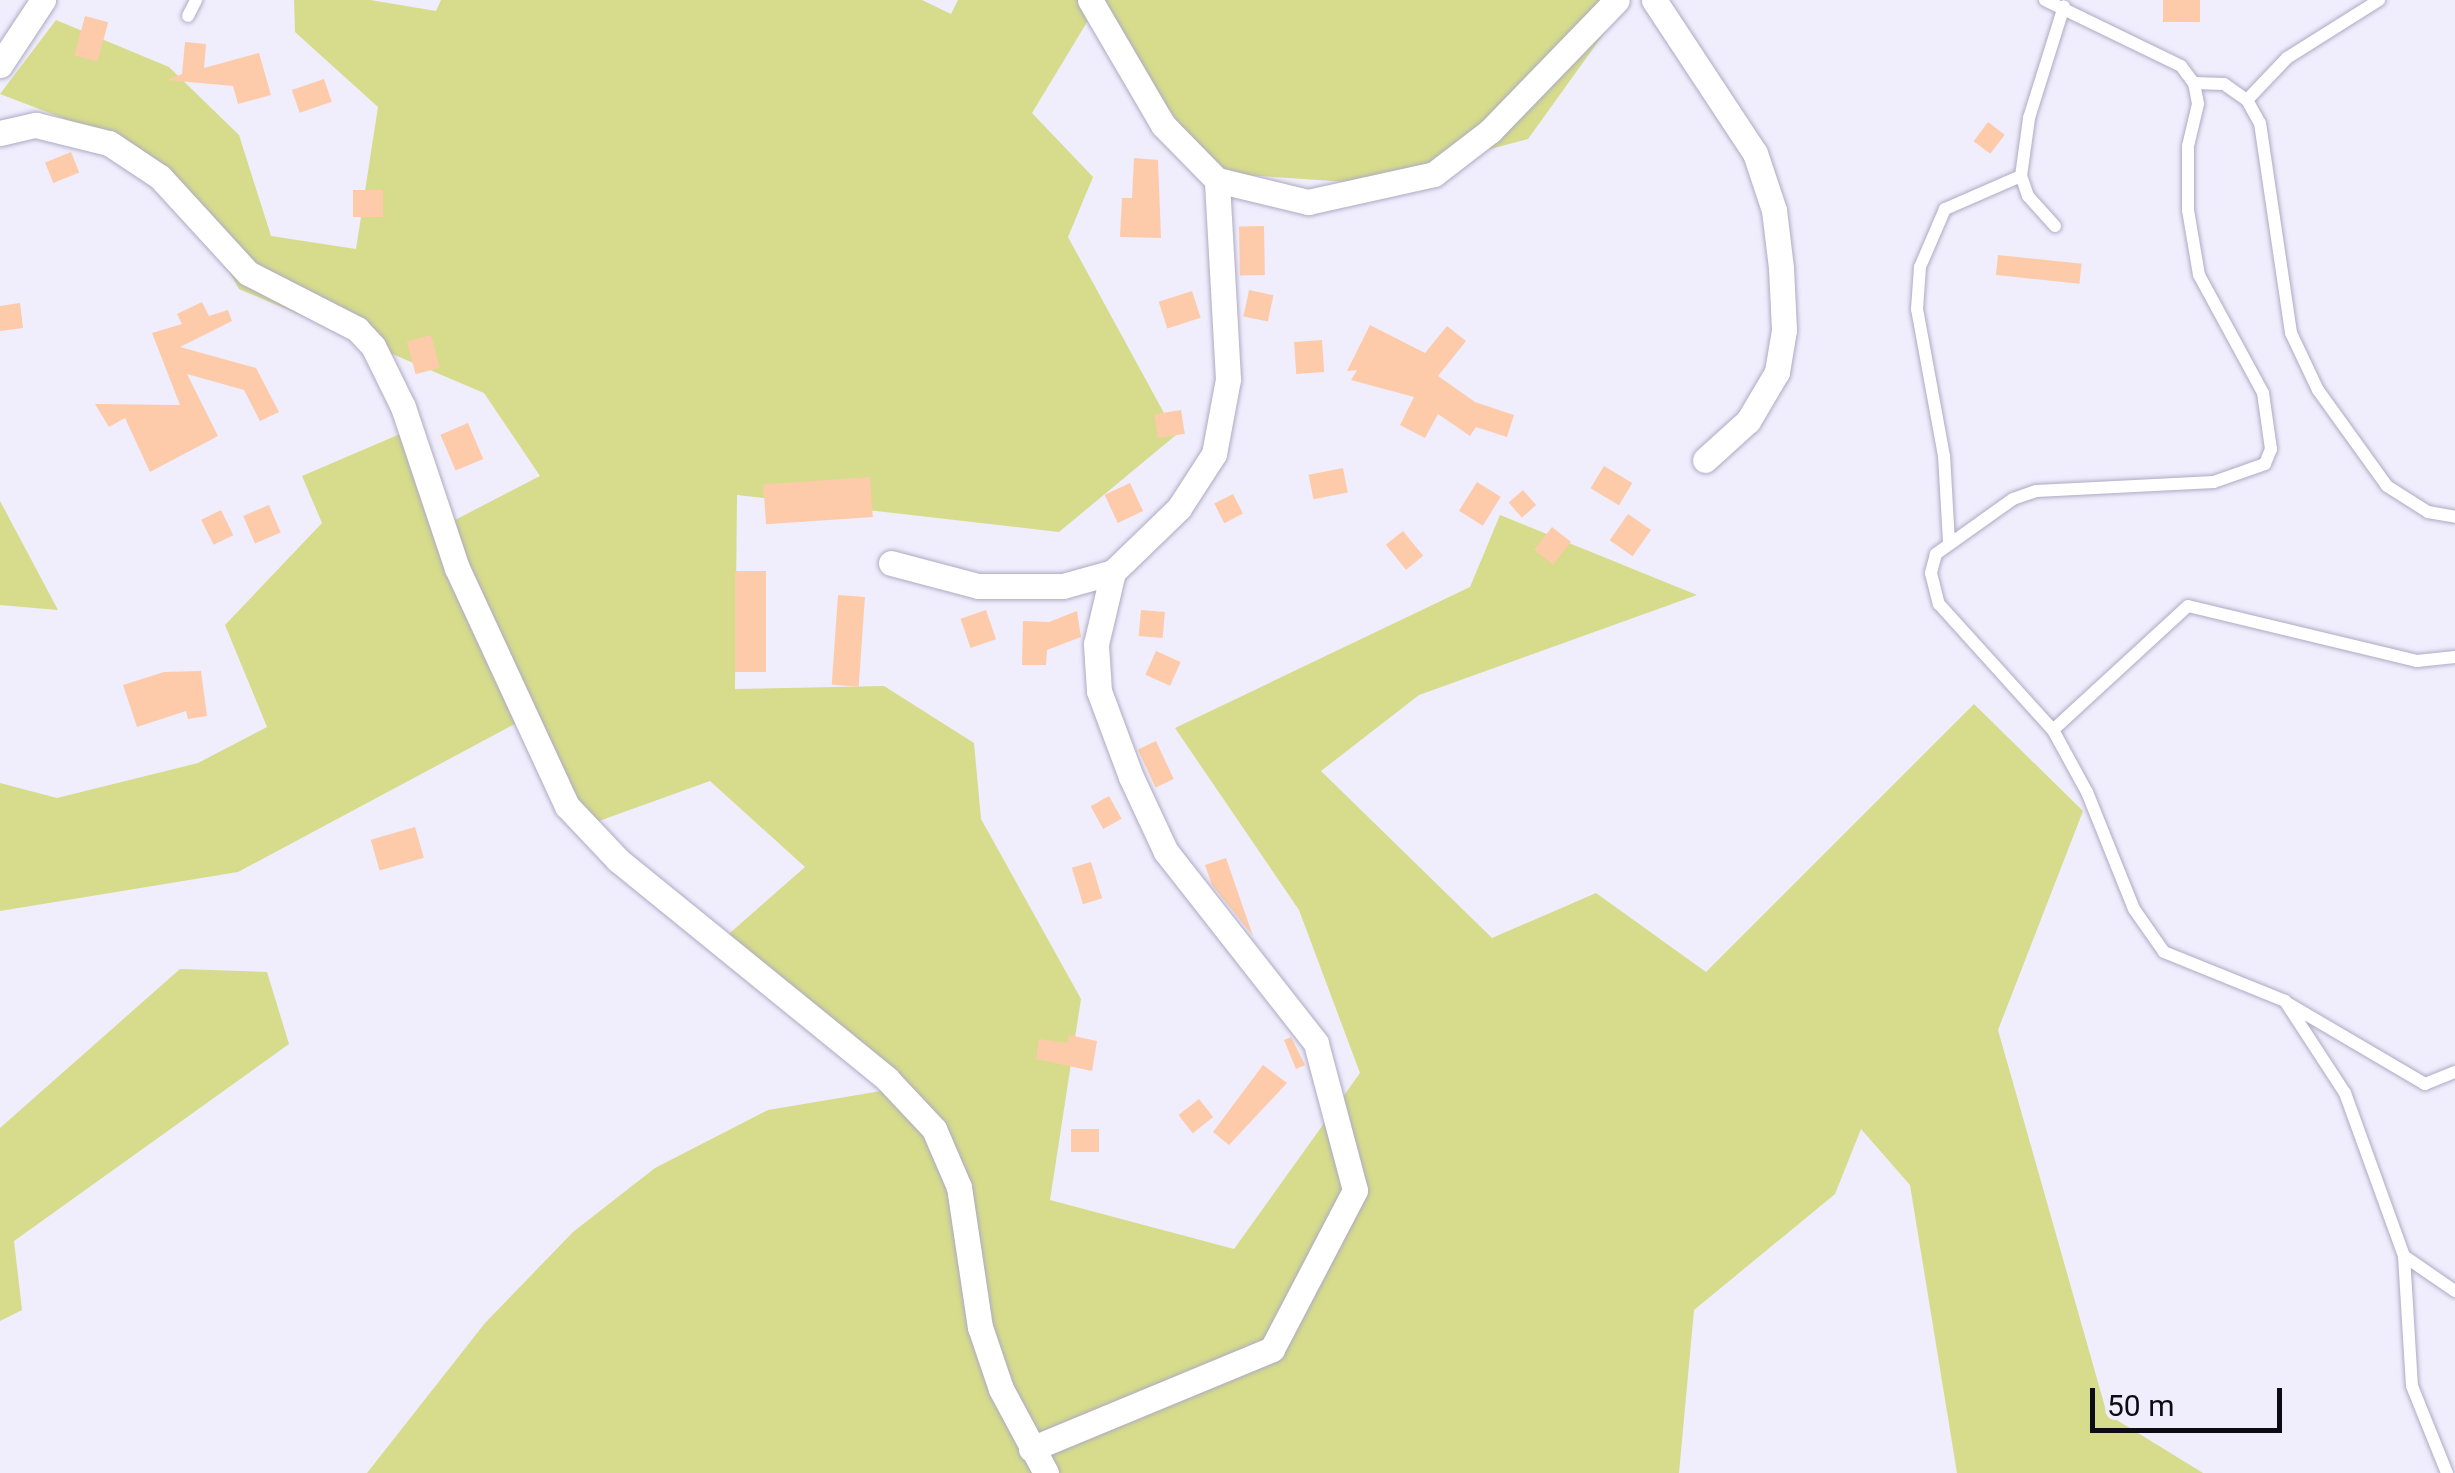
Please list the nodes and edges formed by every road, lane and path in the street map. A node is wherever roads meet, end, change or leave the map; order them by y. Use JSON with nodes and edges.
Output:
{"nodes":[{"id":1,"x":43,"y":0,"type":"edge"},
{"id":2,"x":196,"y":0,"type":"edge"},
{"id":3,"x":1090,"y":0,"type":"edge"},
{"id":4,"x":1618,"y":0,"type":"edge"},
{"id":5,"x":1654,"y":0,"type":"edge"},
{"id":6,"x":2045,"y":0,"type":"edge"},
{"id":7,"x":2378,"y":0,"type":"edge"},
{"id":8,"x":2064,"y":6,"type":"junction"},
{"id":9,"x":188,"y":16,"type":"dead end"},
{"id":10,"x":0,"y":65,"type":"edge"},
{"id":11,"x":2194,"y":84,"type":"junction"},
{"id":12,"x":2247,"y":100,"type":"junction"},
{"id":13,"x":0,"y":133,"type":"edge"},
{"id":14,"x":2021,"y":176,"type":"junction"},
{"id":15,"x":1217,"y":180,"type":"junction"},
{"id":16,"x":2055,"y":226,"type":"dead end"},
{"id":17,"x":1705,"y":460,"type":"dead end"},
{"id":18,"x":2455,"y":517,"type":"edge"},
{"id":19,"x":1949,"y":542,"type":"junction"},
{"id":20,"x":891,"y":563,"type":"dead end"},
{"id":21,"x":1112,"y":572,"type":"junction"},
{"id":22,"x":2455,"y":657,"type":"edge"},
{"id":23,"x":2053,"y":730,"type":"junction"},
{"id":24,"x":2285,"y":1001,"type":"junction"},
{"id":25,"x":2455,"y":1072,"type":"edge"},
{"id":26,"x":2404,"y":1256,"type":"junction"},
{"id":27,"x":2455,"y":1292,"type":"edge"},
{"id":28,"x":1031,"y":1449,"type":"junction"},
{"id":29,"x":1046,"y":1473,"type":"edge"},
{"id":30,"x":2447,"y":1473,"type":"edge"}],
"edges":[{"from":1,"to":10,"type":"street"},
{"from":2,"to":9,"type":"lane"},
{"from":3,"to":15,"type":"street"},
{"from":4,"to":15,"type":"street"},
{"from":5,"to":17,"type":"street"},
{"from":6,"to":8,"type":"lane"},
{"from":7,"to":12,"type":"lane"},
{"from":8,"to":11,"type":"lane"},
{"from":8,"to":14,"type":"lane"},
{"from":11,"to":12,"type":"lane"},
{"from":11,"to":19,"type":"lane"},
{"from":12,"to":18,"type":"lane"},
{"from":13,"to":28,"type":"street"},
{"from":14,"to":16,"type":"lane"},
{"from":14,"to":19,"type":"lane"},
{"from":15,"to":21,"type":"street"},
{"from":19,"to":23,"type":"lane"},
{"from":20,"to":21,"type":"street"},
{"from":21,"to":28,"type":"street"},
{"from":22,"to":23,"type":"lane"},
{"from":23,"to":24,"type":"lane"},
{"from":24,"to":25,"type":"lane"},
{"from":24,"to":26,"type":"lane"},
{"from":26,"to":27,"type":"lane"},
{"from":26,"to":30,"type":"lane"},
{"from":28,"to":29,"type":"street"}]}
